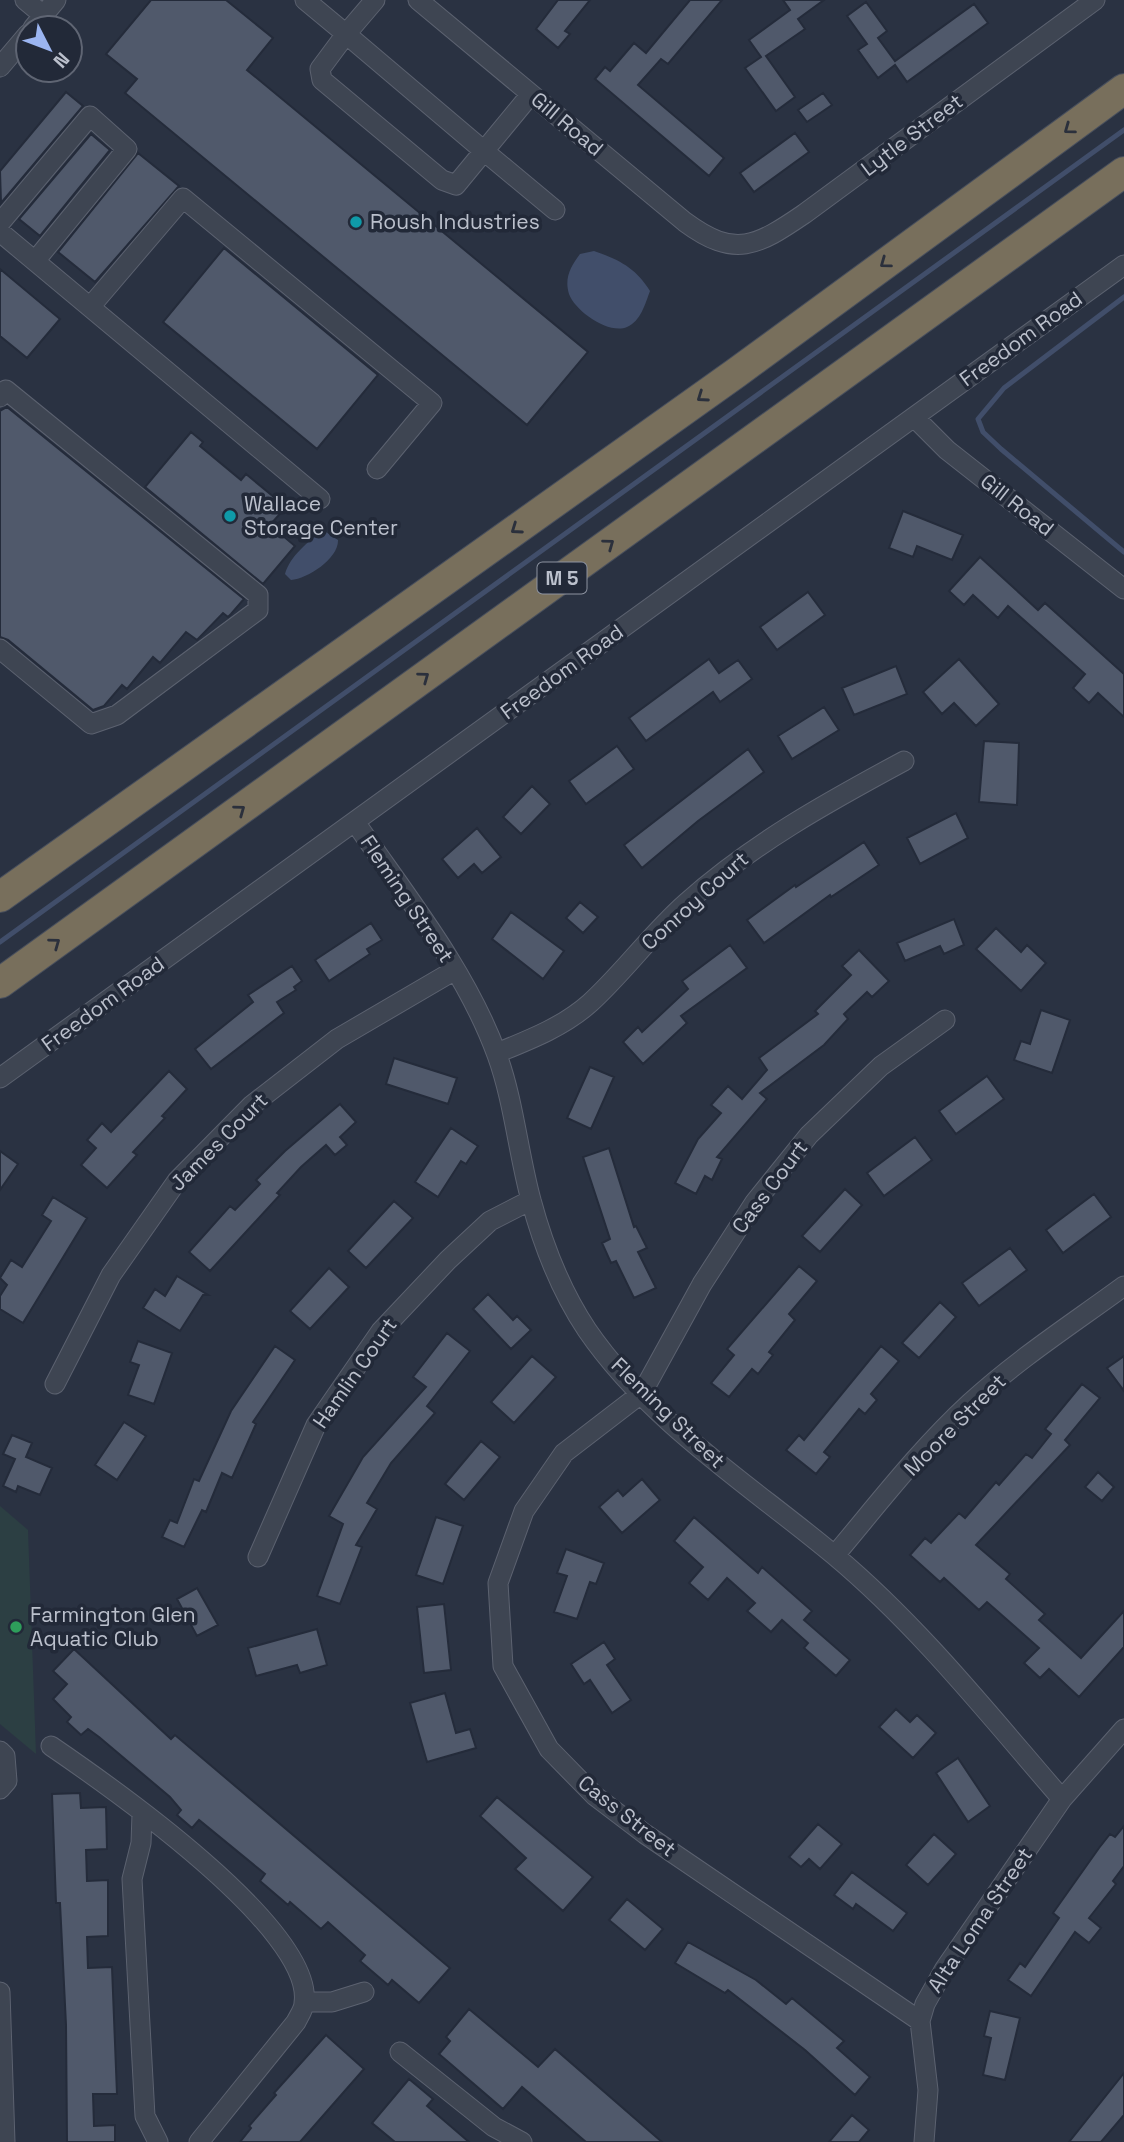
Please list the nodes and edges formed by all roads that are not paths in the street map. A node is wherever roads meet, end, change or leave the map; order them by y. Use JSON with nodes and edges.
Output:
{"nodes":[{"id":1,"x":26,"y":0,"type":"edge"},
{"id":2,"x":305,"y":0,"type":"edge"},
{"id":3,"x":375,"y":0,"type":"edge"},
{"id":4,"x":418,"y":0,"type":"edge"},
{"id":5,"x":1096,"y":0,"type":"edge"},
{"id":6,"x":44,"y":14,"type":"edge"},
{"id":7,"x":346,"y":34,"type":"junction"},
{"id":8,"x":14,"y":50,"type":"edge"},
{"id":9,"x":0,"y":67,"type":"edge"},
{"id":10,"x":1124,"y":89,"type":"edge"},
{"id":11,"x":531,"y":94,"type":"junction"},
{"id":12,"x":484,"y":151,"type":"junction"},
{"id":13,"x":1124,"y":172,"type":"edge"},
{"id":14,"x":555,"y":210,"type":"dead end"},
{"id":15,"x":0,"y":223,"type":"edge"},
{"id":16,"x":0,"y":232,"type":"edge"},
{"id":17,"x":719,"y":243,"type":"joint"},
{"id":18,"x":35,"y":261,"type":"junction"},
{"id":19,"x":1124,"y":265,"type":"edge"},
{"id":20,"x":90,"y":307,"type":"junction"},
{"id":21,"x":0,"y":397,"type":"edge"},
{"id":22,"x":914,"y":417,"type":"junction"},
{"id":23,"x":377,"y":470,"type":"dead end"},
{"id":24,"x":320,"y":499,"type":"dead end"},
{"id":25,"x":1124,"y":589,"type":"edge"},
{"id":26,"x":0,"y":649,"type":"edge"},
{"id":27,"x":904,"y":761,"type":"dead end"},
{"id":28,"x":355,"y":822,"type":"junction"},
{"id":29,"x":0,"y":897,"type":"edge"},
{"id":30,"x":455,"y":970,"type":"junction"},
{"id":31,"x":0,"y":983,"type":"edge"},
{"id":32,"x":945,"y":1020,"type":"dead end"},
{"id":33,"x":496,"y":1054,"type":"junction"},
{"id":34,"x":0,"y":1078,"type":"edge"},
{"id":35,"x":531,"y":1200,"type":"junction"},
{"id":36,"x":1124,"y":1286,"type":"edge"},
{"id":37,"x":55,"y":1384,"type":"dead end"},
{"id":38,"x":642,"y":1393,"type":"junction"},
{"id":39,"x":835,"y":1555,"type":"junction"},
{"id":40,"x":258,"y":1556,"type":"dead end"},
{"id":41,"x":1124,"y":1729,"type":"edge"},
{"id":42,"x":51,"y":1746,"type":"dead end"},
{"id":43,"x":0,"y":1751,"type":"edge"},
{"id":44,"x":0,"y":1789,"type":"edge"},
{"id":45,"x":1062,"y":1799,"type":"junction"},
{"id":46,"x":142,"y":1814,"type":"junction"},
{"id":47,"x":0,"y":1992,"type":"edge"},
{"id":48,"x":364,"y":1992,"type":"dead end"},
{"id":49,"x":305,"y":2002,"type":"junction"},
{"id":50,"x":920,"y":2021,"type":"junction"},
{"id":51,"x":400,"y":2052,"type":"dead end"},
{"id":52,"x":5,"y":2142,"type":"edge"},
{"id":53,"x":158,"y":2142,"type":"edge"},
{"id":54,"x":199,"y":2142,"type":"edge"},
{"id":55,"x":520,"y":2142,"type":"edge"},
{"id":56,"x":924,"y":2142,"type":"edge"}],
"edges":[{"from":1,"to":6,"type":"street"},
{"from":2,"to":7,"type":"street"},
{"from":3,"to":7,"type":"street"},
{"from":4,"to":11,"type":"street","name":"Gill Road"},
{"from":5,"to":17,"type":"street","name":"Lytle Street"},
{"from":7,"to":12,"type":"street"},
{"from":7,"to":12,"type":"street"},
{"from":8,"to":9,"type":"street"},
{"from":10,"to":29,"type":"highway","one_way":true},
{"from":11,"to":12,"type":"street"},
{"from":11,"to":17,"type":"street","name":"Gill Road"},
{"from":12,"to":14,"type":"street"},
{"from":31,"to":13,"type":"highway","number":"M 5","one_way":true},
{"from":15,"to":18,"type":"street"},
{"from":16,"to":18,"type":"street"},
{"from":18,"to":20,"type":"street"},
{"from":19,"to":22,"type":"street","name":"Freedom Road"},
{"from":20,"to":23,"type":"street"},
{"from":20,"to":24,"type":"street"},
{"from":21,"to":26,"type":"street"},
{"from":22,"to":25,"type":"street","name":"Gill Road"},
{"from":22,"to":28,"type":"street","name":"Freedom Road"},
{"from":27,"to":33,"type":"street","name":"Conroy Court"},
{"from":28,"to":30,"type":"street","name":"Fleming Street"},
{"from":28,"to":34,"type":"street","name":"Freedom Road"},
{"from":30,"to":33,"type":"street","name":"Fleming Street"},
{"from":30,"to":37,"type":"street","name":"James Court"},
{"from":32,"to":38,"type":"street","name":"Cass Court"},
{"from":33,"to":35,"type":"street","name":"Fleming Street"},
{"from":35,"to":38,"type":"street","name":"Fleming Street"},
{"from":35,"to":40,"type":"street","name":"Hamlin Court"},
{"from":36,"to":39,"type":"street","name":"Moore Street"},
{"from":38,"to":39,"type":"street","name":"Fleming Street"},
{"from":38,"to":50,"type":"street","name":"Cass Street"},
{"from":39,"to":45,"type":"street","name":"Fleming Street"},
{"from":41,"to":45,"type":"street","name":"Alta Loma Street"},
{"from":42,"to":46,"type":"street"},
{"from":43,"to":44,"type":"street"},
{"from":45,"to":50,"type":"street","name":"Alta Loma Street"},
{"from":46,"to":49,"type":"street"},
{"from":46,"to":53,"type":"street"},
{"from":47,"to":52,"type":"street"},
{"from":48,"to":49,"type":"street"},
{"from":49,"to":54,"type":"street"},
{"from":50,"to":56,"type":"street","name":"Alta Loma Street"},
{"from":51,"to":55,"type":"street"}]}
